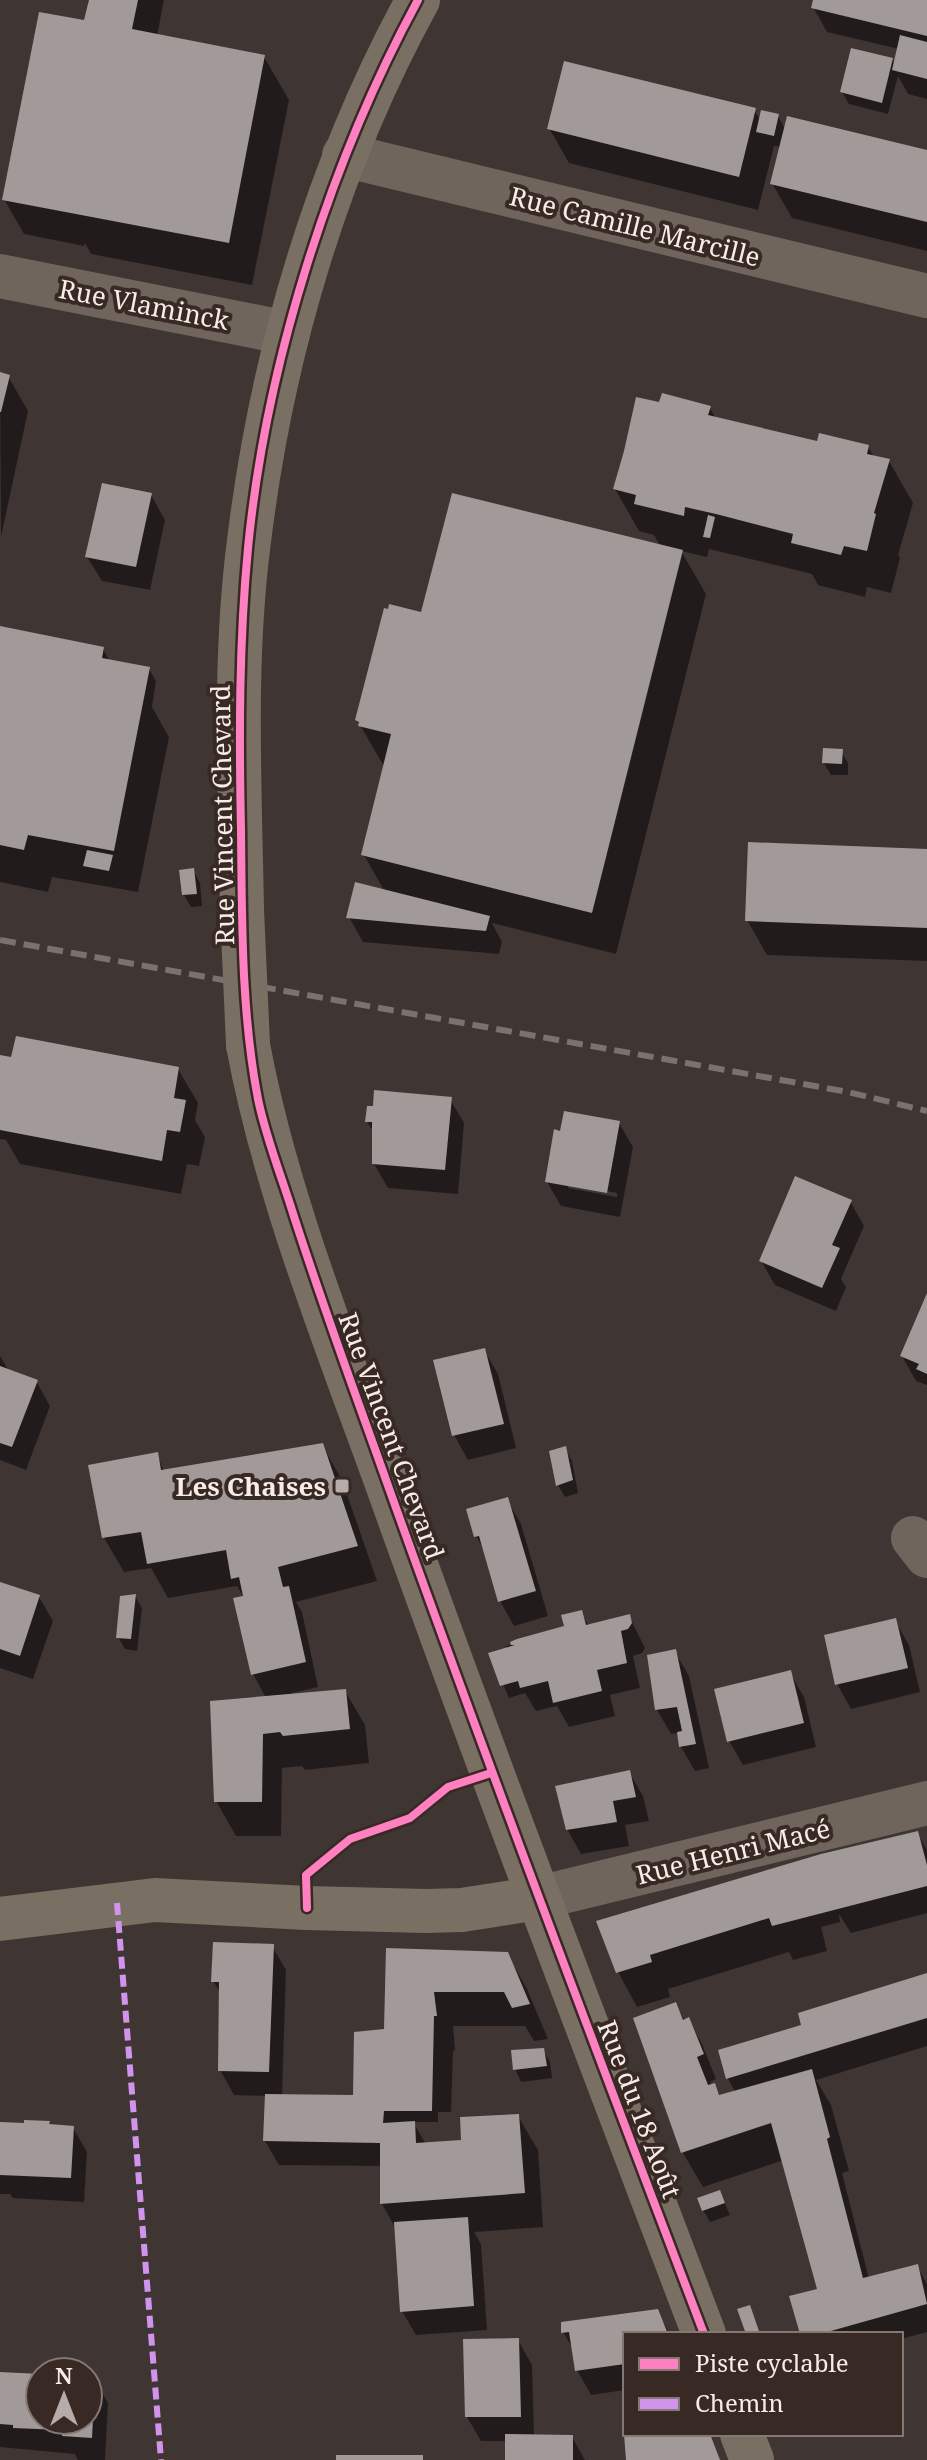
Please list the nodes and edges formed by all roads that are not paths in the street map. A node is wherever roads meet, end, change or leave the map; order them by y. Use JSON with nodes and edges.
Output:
{"nodes":[{"id":1,"x":418,"y":0,"type":"edge"},
{"id":2,"x":344,"y":155,"type":"junction"},
{"id":3,"x":0,"y":276,"type":"edge"},
{"id":4,"x":927,"y":296,"type":"edge"},
{"id":5,"x":288,"y":333,"type":"junction"},
{"id":6,"x":927,"y":1803,"type":"edge"},
{"id":7,"x":538,"y":1898,"type":"junction"},
{"id":8,"x":0,"y":1919,"type":"edge"},
{"id":9,"x":703,"y":2332,"type":"edge"},
{"id":10,"x":743,"y":2436,"type":"edge"},
{"id":11,"x":752,"y":2460,"type":"edge"}],
"edges":[{"from":1,"to":2,"type":"street","name":"Rue Vincent Chevard"},
{"from":2,"to":4,"type":"street","name":"Rue Camille Marcille"},
{"from":2,"to":5,"type":"street","name":"Rue Vincent Chevard"},
{"from":3,"to":5,"type":"street","name":"Rue Vlaminck"},
{"from":5,"to":7,"type":"street","name":"Rue Vincent Chevard","bridge":true},
{"from":6,"to":7,"type":"street","name":"Rue Henri Macé"},
{"from":7,"to":8,"type":"street"},
{"from":7,"to":9,"type":"street","name":"Rue du 18 Août"},
{"from":10,"to":11,"type":"street"}]}
